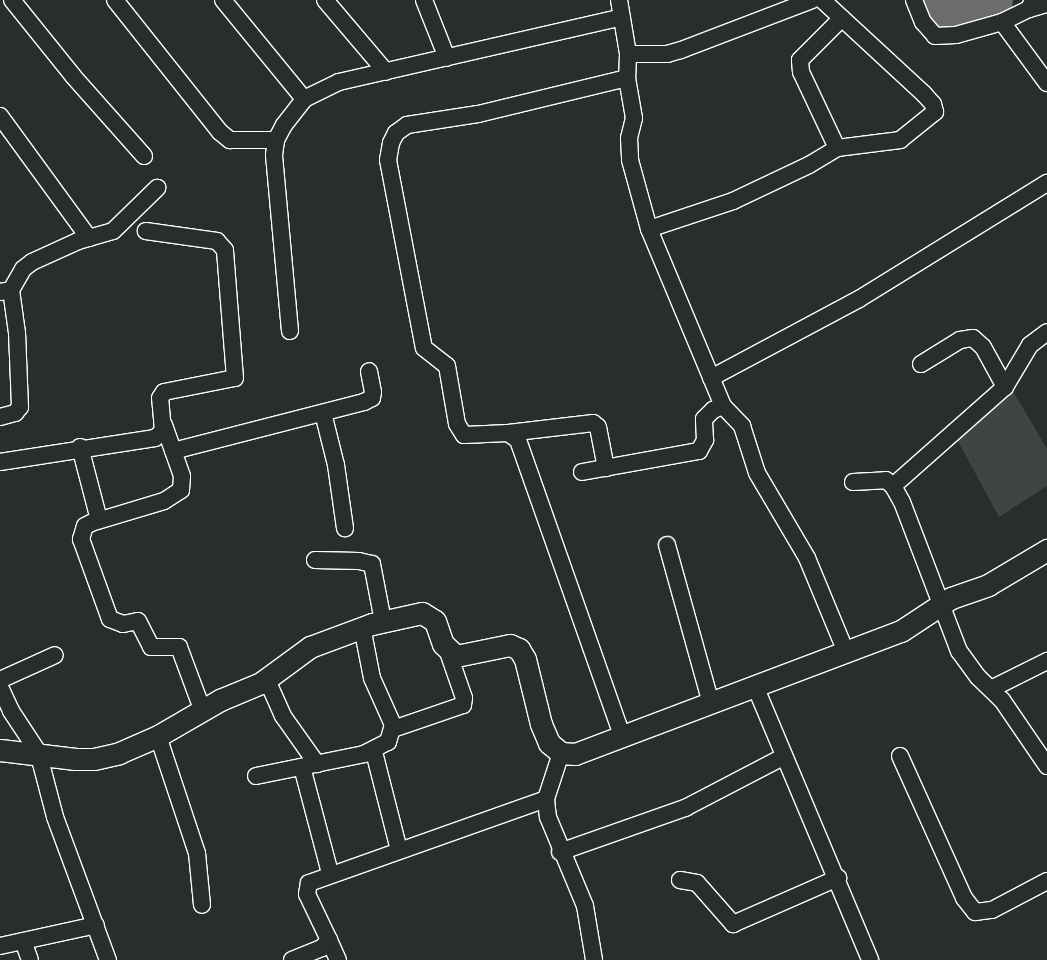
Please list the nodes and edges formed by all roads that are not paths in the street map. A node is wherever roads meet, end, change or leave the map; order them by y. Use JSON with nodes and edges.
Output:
{"nodes":[{"id":1,"x":12,"y":0,"type":"edge"},
{"id":2,"x":115,"y":0,"type":"edge"},
{"id":3,"x":223,"y":0,"type":"edge"},
{"id":4,"x":326,"y":0,"type":"edge"},
{"id":5,"x":424,"y":0,"type":"edge"},
{"id":6,"x":619,"y":0,"type":"edge"},
{"id":7,"x":812,"y":0,"type":"edge"},
{"id":8,"x":822,"y":0,"type":"edge"},
{"id":9,"x":914,"y":0,"type":"edge"},
{"id":10,"x":1031,"y":4,"type":"edge"},
{"id":11,"x":1047,"y":4,"type":"edge"},
{"id":12,"x":622,"y":18,"type":"junction"},
{"id":13,"x":842,"y":18,"type":"junction"},
{"id":14,"x":1002,"y":22,"type":"junction"},
{"id":15,"x":628,"y":54,"type":"junction"},
{"id":16,"x":447,"y":58,"type":"junction"},
{"id":17,"x":386,"y":72,"type":"junction"},
{"id":18,"x":627,"y":78,"type":"junction"},
{"id":19,"x":1047,"y":83,"type":"edge"},
{"id":20,"x":304,"y":99,"type":"junction"},
{"id":21,"x":0,"y":116,"type":"edge"},
{"id":22,"x":276,"y":140,"type":"junction"},
{"id":23,"x":837,"y":148,"type":"junction"},
{"id":24,"x":144,"y":156,"type":"dead end"},
{"id":25,"x":1047,"y":183,"type":"edge"},
{"id":26,"x":157,"y":188,"type":"dead end"},
{"id":27,"x":649,"y":229,"type":"junction"},
{"id":28,"x":146,"y":231,"type":"dead end"},
{"id":29,"x":89,"y":238,"type":"junction"},
{"id":30,"x":6,"y":291,"type":"edge"},
{"id":31,"x":290,"y":331,"type":"dead end"},
{"id":32,"x":1047,"y":332,"type":"edge"},
{"id":33,"x":921,"y":364,"type":"dead end"},
{"id":34,"x":370,"y":371,"type":"dead end"},
{"id":35,"x":710,"y":378,"type":"junction"},
{"id":36,"x":1005,"y":387,"type":"junction"},
{"id":37,"x":723,"y":406,"type":"junction"},
{"id":38,"x":323,"y":412,"type":"junction"},
{"id":39,"x":0,"y":417,"type":"edge"},
{"id":40,"x":164,"y":425,"type":"junction"},
{"id":41,"x":508,"y":433,"type":"junction"},
{"id":42,"x":80,"y":447,"type":"junction"},
{"id":43,"x":173,"y":451,"type":"junction"},
{"id":44,"x":0,"y":462,"type":"edge"},
{"id":45,"x":606,"y":468,"type":"junction"},
{"id":46,"x":582,"y":472,"type":"dead end"},
{"id":47,"x":853,"y":482,"type":"dead end"},
{"id":48,"x":892,"y":486,"type":"junction"},
{"id":49,"x":99,"y":520,"type":"junction"},
{"id":50,"x":345,"y":528,"type":"dead end"},
{"id":51,"x":668,"y":545,"type":"dead end"},
{"id":52,"x":1047,"y":550,"type":"edge"},
{"id":53,"x":315,"y":560,"type":"dead end"},
{"id":54,"x":940,"y":607,"type":"junction"},
{"id":55,"x":383,"y":622,"type":"junction"},
{"id":56,"x":362,"y":627,"type":"junction"},
{"id":57,"x":448,"y":652,"type":"junction"},
{"id":58,"x":846,"y":652,"type":"junction"},
{"id":59,"x":54,"y":655,"type":"dead end"},
{"id":60,"x":1047,"y":661,"type":"edge"},
{"id":61,"x":0,"y":680,"type":"edge"},
{"id":62,"x":267,"y":680,"type":"junction"},
{"id":63,"x":755,"y":686,"type":"junction"},
{"id":64,"x":0,"y":687,"type":"edge"},
{"id":65,"x":991,"y":689,"type":"junction"},
{"id":66,"x":711,"y":704,"type":"junction"},
{"id":67,"x":202,"y":709,"type":"junction"},
{"id":68,"x":393,"y":729,"type":"junction"},
{"id":69,"x":158,"y":736,"type":"junction"},
{"id":70,"x":622,"y":738,"type":"junction"},
{"id":71,"x":0,"y":750,"type":"edge"},
{"id":72,"x":38,"y":752,"type":"junction"},
{"id":73,"x":374,"y":752,"type":"junction"},
{"id":74,"x":561,"y":753,"type":"junction"},
{"id":75,"x":900,"y":756,"type":"dead end"},
{"id":76,"x":783,"y":757,"type":"junction"},
{"id":77,"x":310,"y":765,"type":"junction"},
{"id":78,"x":1047,"y":766,"type":"edge"},
{"id":79,"x":256,"y":776,"type":"dead end"},
{"id":80,"x":546,"y":799,"type":"junction"},
{"id":81,"x":399,"y":850,"type":"junction"},
{"id":82,"x":560,"y":852,"type":"junction"},
{"id":83,"x":330,"y":873,"type":"junction"},
{"id":84,"x":838,"y":878,"type":"junction"},
{"id":85,"x":680,"y":880,"type":"dead end"},
{"id":86,"x":1047,"y":881,"type":"edge"},
{"id":87,"x":202,"y":905,"type":"dead end"},
{"id":88,"x":96,"y":925,"type":"junction"},
{"id":89,"x":329,"y":940,"type":"junction"},
{"id":90,"x":23,"y":941,"type":"junction"},
{"id":91,"x":0,"y":946,"type":"edge"},
{"id":92,"x":30,"y":960,"type":"edge"},
{"id":93,"x":108,"y":960,"type":"edge"},
{"id":94,"x":292,"y":960,"type":"edge"},
{"id":95,"x":338,"y":960,"type":"edge"},
{"id":96,"x":594,"y":960,"type":"edge"},
{"id":97,"x":870,"y":960,"type":"edge"}],
"edges":[{"from":1,"to":24,"type":"street"},
{"from":2,"to":22,"type":"street"},
{"from":3,"to":20,"type":"street"},
{"from":4,"to":17,"type":"street"},
{"from":5,"to":16,"type":"street"},
{"from":6,"to":12,"type":"street"},
{"from":7,"to":15,"type":"street"},
{"from":8,"to":13,"type":"street"},
{"from":9,"to":14,"type":"street"},
{"from":10,"to":11,"type":"street"},
{"from":10,"to":14,"type":"street"},
{"from":12,"to":15,"type":"street"},
{"from":12,"to":16,"type":"street"},
{"from":13,"to":23,"type":"street"},
{"from":13,"to":23,"type":"street"},
{"from":14,"to":19,"type":"street"},
{"from":15,"to":18,"type":"street"},
{"from":16,"to":17,"type":"street"},
{"from":17,"to":20,"type":"street"},
{"from":18,"to":27,"type":"street"},
{"from":18,"to":41,"type":"street"},
{"from":20,"to":22,"type":"street"},
{"from":21,"to":29,"type":"street"},
{"from":22,"to":31,"type":"street"},
{"from":23,"to":27,"type":"street"},
{"from":25,"to":35,"type":"street"},
{"from":26,"to":29,"type":"street"},
{"from":27,"to":35,"type":"street"},
{"from":28,"to":40,"type":"street"},
{"from":29,"to":30,"type":"street"},
{"from":30,"to":39,"type":"street"},
{"from":32,"to":36,"type":"street"},
{"from":33,"to":36,"type":"street"},
{"from":34,"to":38,"type":"street"},
{"from":35,"to":37,"type":"street"},
{"from":36,"to":48,"type":"street"},
{"from":37,"to":45,"type":"street"},
{"from":37,"to":58,"type":"street"},
{"from":38,"to":43,"type":"street"},
{"from":38,"to":50,"type":"street"},
{"from":40,"to":42,"type":"street"},
{"from":40,"to":43,"type":"street"},
{"from":41,"to":45,"type":"street"},
{"from":41,"to":70,"type":"street"},
{"from":42,"to":44,"type":"street"},
{"from":42,"to":49,"type":"street"},
{"from":43,"to":49,"type":"street"},
{"from":45,"to":46,"type":"street"},
{"from":47,"to":48,"type":"street"},
{"from":48,"to":54,"type":"street"},
{"from":49,"to":67,"type":"street"},
{"from":51,"to":66,"type":"street"},
{"from":52,"to":54,"type":"street"},
{"from":53,"to":55,"type":"street"},
{"from":54,"to":58,"type":"street"},
{"from":54,"to":65,"type":"street"},
{"from":55,"to":56,"type":"street"},
{"from":55,"to":57,"type":"street"},
{"from":56,"to":62,"type":"street"},
{"from":56,"to":68,"type":"street"},
{"from":57,"to":68,"type":"street"},
{"from":57,"to":74,"type":"street"},
{"from":58,"to":63,"type":"street"},
{"from":59,"to":61,"type":"street"},
{"from":60,"to":65,"type":"street"},
{"from":62,"to":67,"type":"street"},
{"from":62,"to":77,"type":"street"},
{"from":63,"to":66,"type":"street"},
{"from":63,"to":76,"type":"street"},
{"from":64,"to":72,"type":"street"},
{"from":65,"to":78,"type":"street"},
{"from":66,"to":70,"type":"street"},
{"from":67,"to":69,"type":"street"},
{"from":68,"to":73,"type":"street"},
{"from":69,"to":72,"type":"street"},
{"from":69,"to":87,"type":"street"},
{"from":70,"to":74,"type":"street"},
{"from":71,"to":72,"type":"street"},
{"from":72,"to":88,"type":"street"},
{"from":73,"to":77,"type":"street"},
{"from":73,"to":81,"type":"street"},
{"from":74,"to":80,"type":"street"},
{"from":75,"to":86,"type":"street"},
{"from":76,"to":82,"type":"street"},
{"from":76,"to":84,"type":"street"},
{"from":77,"to":79,"type":"street"},
{"from":77,"to":83,"type":"street"},
{"from":80,"to":81,"type":"street"},
{"from":80,"to":82,"type":"street"},
{"from":81,"to":83,"type":"street"},
{"from":82,"to":96,"type":"street"},
{"from":83,"to":89,"type":"street"},
{"from":84,"to":85,"type":"street"},
{"from":84,"to":97,"type":"street"},
{"from":88,"to":90,"type":"street"},
{"from":88,"to":93,"type":"street"},
{"from":89,"to":94,"type":"street"},
{"from":89,"to":95,"type":"street"},
{"from":90,"to":91,"type":"street"},
{"from":90,"to":92,"type":"street"}]}
